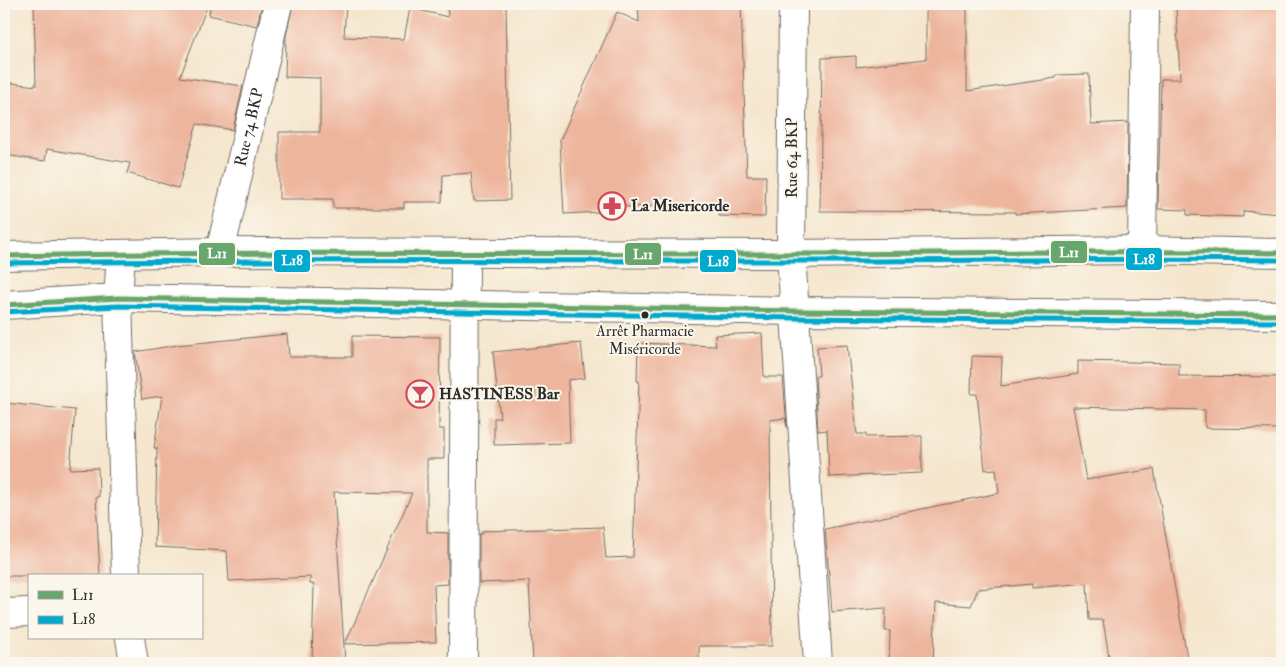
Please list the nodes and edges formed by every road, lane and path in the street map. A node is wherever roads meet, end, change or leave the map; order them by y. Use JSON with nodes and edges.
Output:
{"nodes":[{"id":1,"x":278,"y":4,"type":"edge"},
{"id":2,"x":793,"y":4,"type":"edge"},
{"id":3,"x":1145,"y":4,"type":"edge"},
{"id":4,"x":1142,"y":250,"type":"junction"},
{"id":5,"x":220,"y":252,"type":"junction"},
{"id":6,"x":1282,"y":253,"type":"edge"},
{"id":7,"x":121,"y":254,"type":"junction"},
{"id":8,"x":465,"y":254,"type":"junction"},
{"id":9,"x":791,"y":254,"type":"junction"},
{"id":10,"x":4,"y":256,"type":"edge"},
{"id":11,"x":118,"y":298,"type":"junction"},
{"id":12,"x":4,"y":305,"type":"edge"},
{"id":13,"x":464,"y":305,"type":"junction"},
{"id":14,"x":795,"y":311,"type":"junction"},
{"id":15,"x":1282,"y":315,"type":"edge"},
{"id":16,"x":126,"y":574,"type":"edge"},
{"id":17,"x":28,"y":612,"type":"edge"},
{"id":18,"x":4,"y":613,"type":"edge"},
{"id":19,"x":130,"y":640,"type":"edge"},
{"id":20,"x":134,"y":663,"type":"edge"},
{"id":21,"x":463,"y":663,"type":"edge"},
{"id":22,"x":818,"y":663,"type":"edge"}],
"edges":[{"from":1,"to":5,"type":"main road","name":"Rue 74 BKP"},
{"from":2,"to":9,"type":"main road","name":"Rue 64 BKP"},
{"from":3,"to":4,"type":"main road"},
{"from":4,"to":6,"type":"main road"},
{"from":4,"to":9,"type":"main road"},
{"from":5,"to":7,"type":"main road"},
{"from":5,"to":8,"type":"main road"},
{"from":7,"to":10,"type":"main road"},
{"from":7,"to":11,"type":"main road"},
{"from":8,"to":9,"type":"main road"},
{"from":8,"to":13,"type":"main road"},
{"from":9,"to":14,"type":"main road","name":"Rue 64 BKP"},
{"from":11,"to":12,"type":"main road"},
{"from":11,"to":13,"type":"main road"},
{"from":11,"to":16,"type":"main road"},
{"from":13,"to":14,"type":"main road"},
{"from":13,"to":21,"type":"main road"},
{"from":14,"to":15,"type":"main road"},
{"from":14,"to":22,"type":"main road","name":"Rue 64 BKP"},
{"from":17,"to":18,"type":"main road"},
{"from":19,"to":20,"type":"main road"}]}
